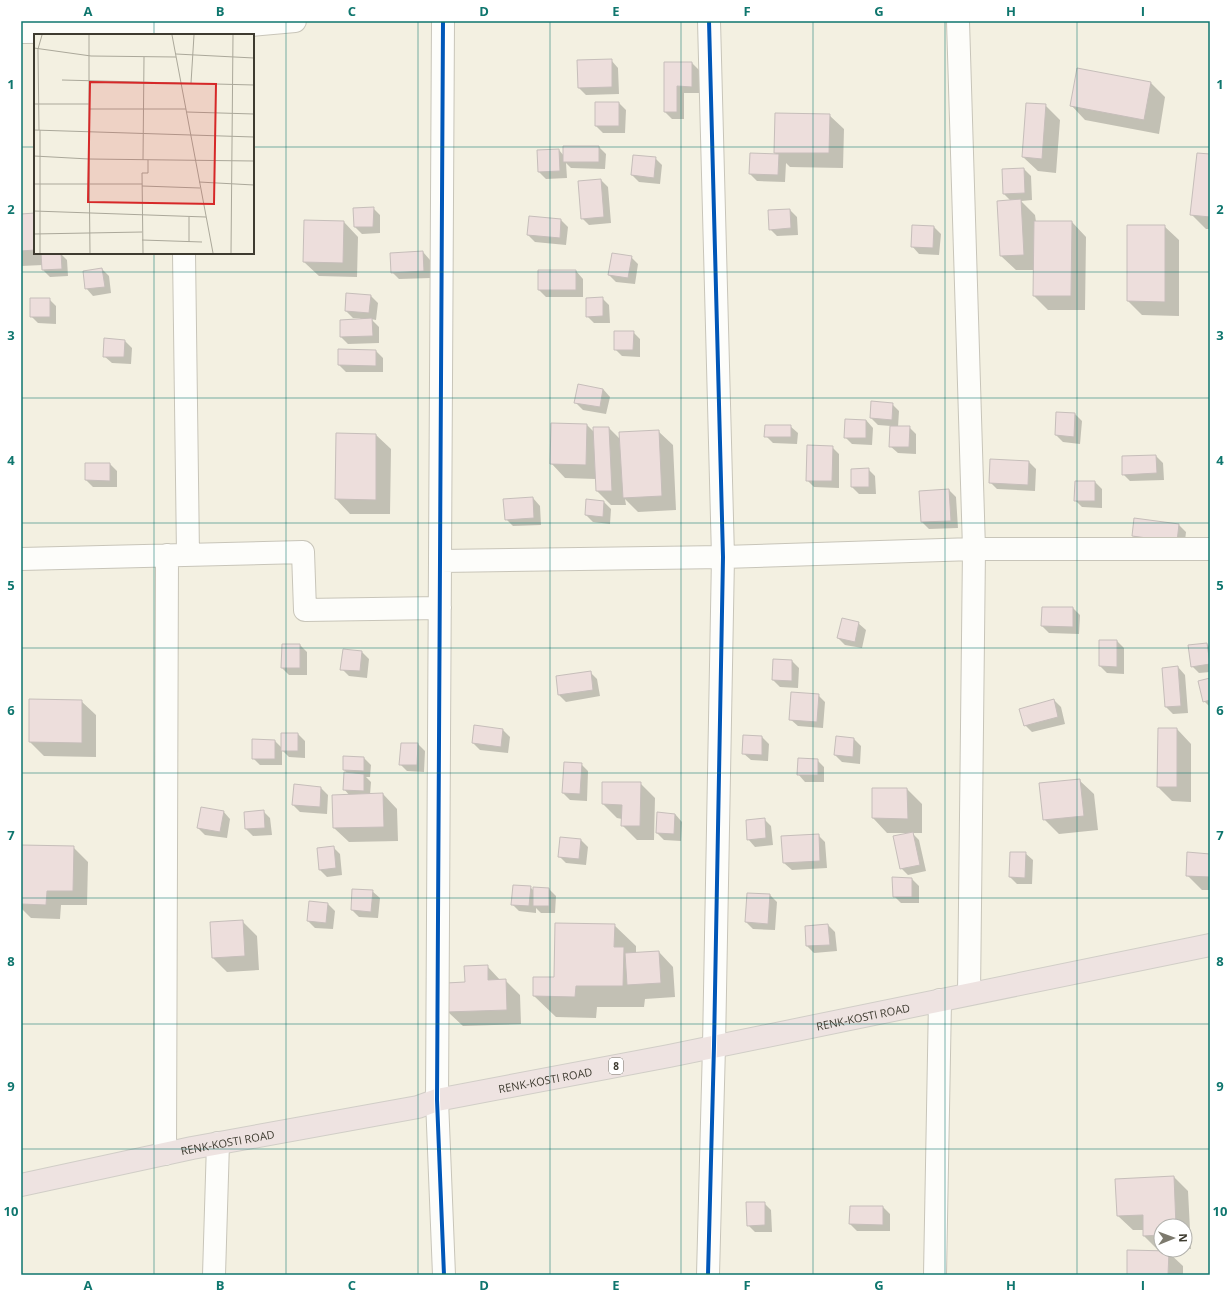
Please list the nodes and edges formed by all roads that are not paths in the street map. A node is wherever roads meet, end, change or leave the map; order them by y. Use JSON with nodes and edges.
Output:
{"nodes":[{"id":1,"x":295,"y":21,"type":"edge"},
{"id":2,"x":443,"y":21,"type":"edge"},
{"id":3,"x":709,"y":21,"type":"edge"},
{"id":4,"x":958,"y":21,"type":"edge"},
{"id":5,"x":182,"y":29,"type":"edge"},
{"id":6,"x":21,"y":32,"type":"edge"},
{"id":7,"x":184,"y":254,"type":"edge"},
{"id":8,"x":1210,"y":549,"type":"edge"},
{"id":9,"x":974,"y":550,"type":"junction"},
{"id":10,"x":177,"y":555,"type":"junction"},
{"id":11,"x":724,"y":557,"type":"junction"},
{"id":12,"x":21,"y":559,"type":"edge"},
{"id":13,"x":441,"y":561,"type":"junction"},
{"id":14,"x":440,"y":608,"type":"junction"},
{"id":15,"x":1210,"y":945,"type":"edge"},
{"id":16,"x":969,"y":994,"type":"junction"},
{"id":17,"x":940,"y":1000,"type":"junction"},
{"id":18,"x":714,"y":1046,"type":"junction"},
{"id":19,"x":437,"y":1100,"type":"junction"},
{"id":20,"x":218,"y":1143,"type":"junction"},
{"id":21,"x":166,"y":1154,"type":"junction"},
{"id":22,"x":21,"y":1185,"type":"edge"},
{"id":23,"x":214,"y":1275,"type":"edge"},
{"id":24,"x":444,"y":1275,"type":"edge"},
{"id":25,"x":708,"y":1275,"type":"edge"},
{"id":26,"x":935,"y":1275,"type":"edge"}],
"edges":[{"from":1,"to":5,"type":"street"},
{"from":2,"to":13,"type":"street"},
{"from":3,"to":11,"type":"street"},
{"from":4,"to":9,"type":"street"},
{"from":5,"to":6,"type":"street"},
{"from":7,"to":10,"type":"street"},
{"from":8,"to":9,"type":"street"},
{"from":9,"to":11,"type":"street"},
{"from":9,"to":16,"type":"street"},
{"from":10,"to":12,"type":"street"},
{"from":10,"to":14,"type":"street"},
{"from":10,"to":21,"type":"street"},
{"from":11,"to":13,"type":"street"},
{"from":11,"to":18,"type":"street"},
{"from":13,"to":14,"type":"street"},
{"from":14,"to":19,"type":"street"},
{"from":15,"to":16,"type":"main road","name":"RENK-KOSTI ROAD","number":"8"},
{"from":16,"to":17,"type":"main road","name":"RENK-KOSTI ROAD","number":"8"},
{"from":17,"to":18,"type":"main road","name":"RENK-KOSTI ROAD","number":"8"},
{"from":17,"to":26,"type":"street"},
{"from":18,"to":19,"type":"main road","name":"RENK-KOSTI ROAD","number":"8"},
{"from":18,"to":25,"type":"street"},
{"from":19,"to":20,"type":"main road","name":"RENK-KOSTI ROAD","number":"8"},
{"from":19,"to":24,"type":"street"},
{"from":20,"to":21,"type":"main road","name":"RENK-KOSTI ROAD","number":"8"},
{"from":20,"to":23,"type":"street"},
{"from":21,"to":22,"type":"main road","name":"RENK-KOSTI ROAD","number":"8"}]}
